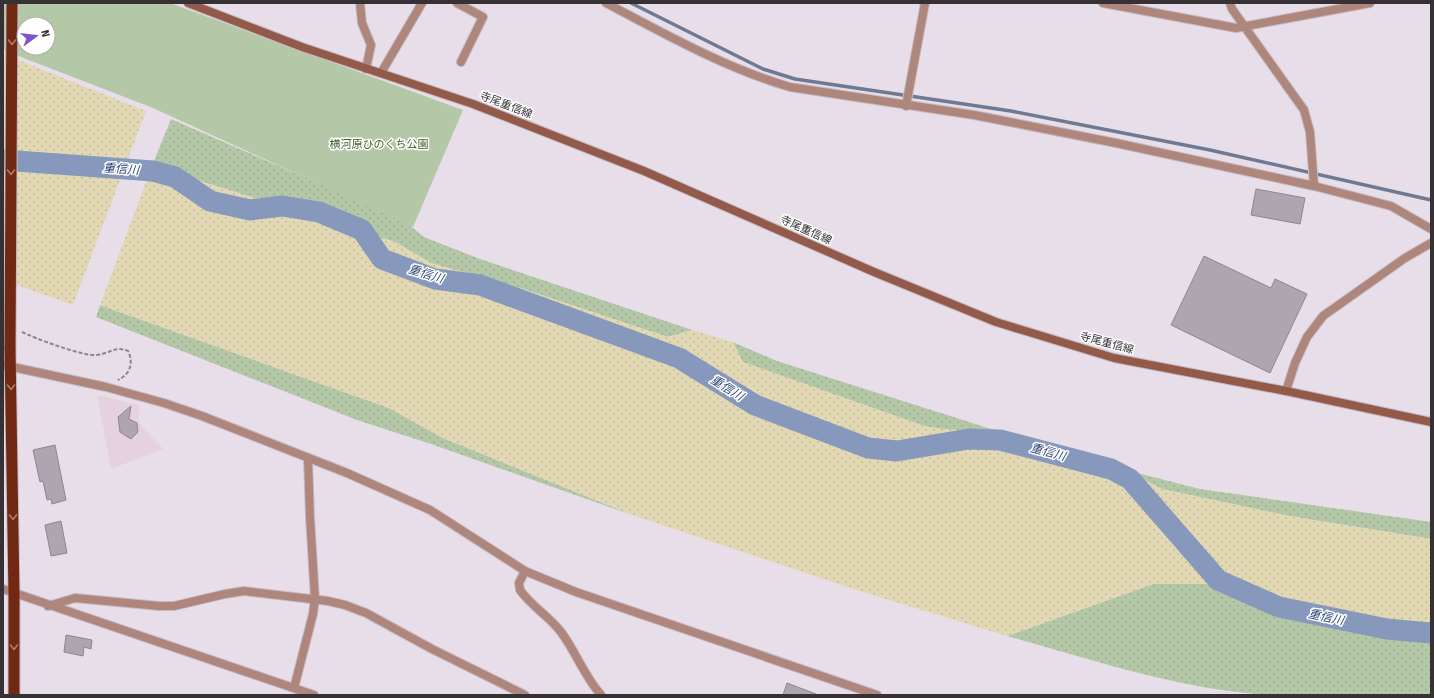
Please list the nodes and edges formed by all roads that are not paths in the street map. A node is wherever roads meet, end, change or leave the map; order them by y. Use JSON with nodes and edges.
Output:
{"nodes":[{"id":1,"x":12,"y":3,"type":"edge"},
{"id":2,"x":188,"y":3,"type":"edge"},
{"id":3,"x":360,"y":3,"type":"edge"},
{"id":4,"x":422,"y":3,"type":"edge"},
{"id":5,"x":457,"y":3,"type":"edge"},
{"id":6,"x":925,"y":3,"type":"edge"},
{"id":7,"x":1103,"y":3,"type":"edge"},
{"id":8,"x":1230,"y":3,"type":"edge"},
{"id":9,"x":1370,"y":3,"type":"edge"},
{"id":10,"x":610,"y":4,"type":"edge"},
{"id":11,"x":1246,"y":27,"type":"junction"},
{"id":12,"x":461,"y":62,"type":"dead end"},
{"id":13,"x":366,"y":69,"type":"junction"},
{"id":14,"x":381,"y":73,"type":"junction"},
{"id":15,"x":906,"y":106,"type":"junction"},
{"id":16,"x":1314,"y":186,"type":"junction"},
{"id":17,"x":1431,"y":229,"type":"edge"},
{"id":18,"x":1431,"y":243,"type":"edge"},
{"id":19,"x":7,"y":366,"type":"edge"},
{"id":20,"x":1286,"y":391,"type":"junction"},
{"id":21,"x":1431,"y":422,"type":"edge"},
{"id":22,"x":308,"y":459,"type":"junction"},
{"id":23,"x":525,"y":571,"type":"junction"},
{"id":24,"x":3,"y":590,"type":"edge"},
{"id":25,"x":14,"y":594,"type":"junction"},
{"id":26,"x":316,"y":599,"type":"junction"},
{"id":27,"x":48,"y":606,"type":"junction"},
{"id":28,"x":294,"y":688,"type":"junction"},
{"id":29,"x":310,"y":694,"type":"edge"},
{"id":30,"x":14,"y":695,"type":"edge"},
{"id":31,"x":525,"y":695,"type":"edge"},
{"id":32,"x":601,"y":695,"type":"edge"},
{"id":33,"x":877,"y":695,"type":"edge"}],
"edges":[{"from":1,"to":19,"type":"highway","one_way":true,"bridge":true},
{"from":2,"to":13,"type":"main road","name":"寺尾重信線"},
{"from":3,"to":13,"type":"street"},
{"from":4,"to":14,"type":"street"},
{"from":5,"to":12,"type":"street"},
{"from":6,"to":15,"type":"street"},
{"from":7,"to":11,"type":"street"},
{"from":8,"to":11,"type":"street"},
{"from":9,"to":11,"type":"street"},
{"from":10,"to":15,"type":"street"},
{"from":11,"to":16,"type":"street"},
{"from":13,"to":14,"type":"main road","name":"寺尾重信線"},
{"from":14,"to":20,"type":"main road","name":"寺尾重信線"},
{"from":15,"to":16,"type":"street"},
{"from":16,"to":17,"type":"street"},
{"from":18,"to":20,"type":"street"},
{"from":19,"to":22,"type":"street"},
{"from":19,"to":25,"type":"highway","one_way":true},
{"from":20,"to":21,"type":"main road","name":"寺尾重信線"},
{"from":22,"to":23,"type":"street"},
{"from":22,"to":26,"type":"street"},
{"from":23,"to":32,"type":"street"},
{"from":23,"to":33,"type":"street"},
{"from":24,"to":25,"type":"street"},
{"from":25,"to":27,"type":"street"},
{"from":25,"to":30,"type":"highway","one_way":true},
{"from":26,"to":27,"type":"street"},
{"from":26,"to":28,"type":"street"},
{"from":26,"to":31,"type":"street"},
{"from":27,"to":28,"type":"street"},
{"from":28,"to":29,"type":"street"}]}
